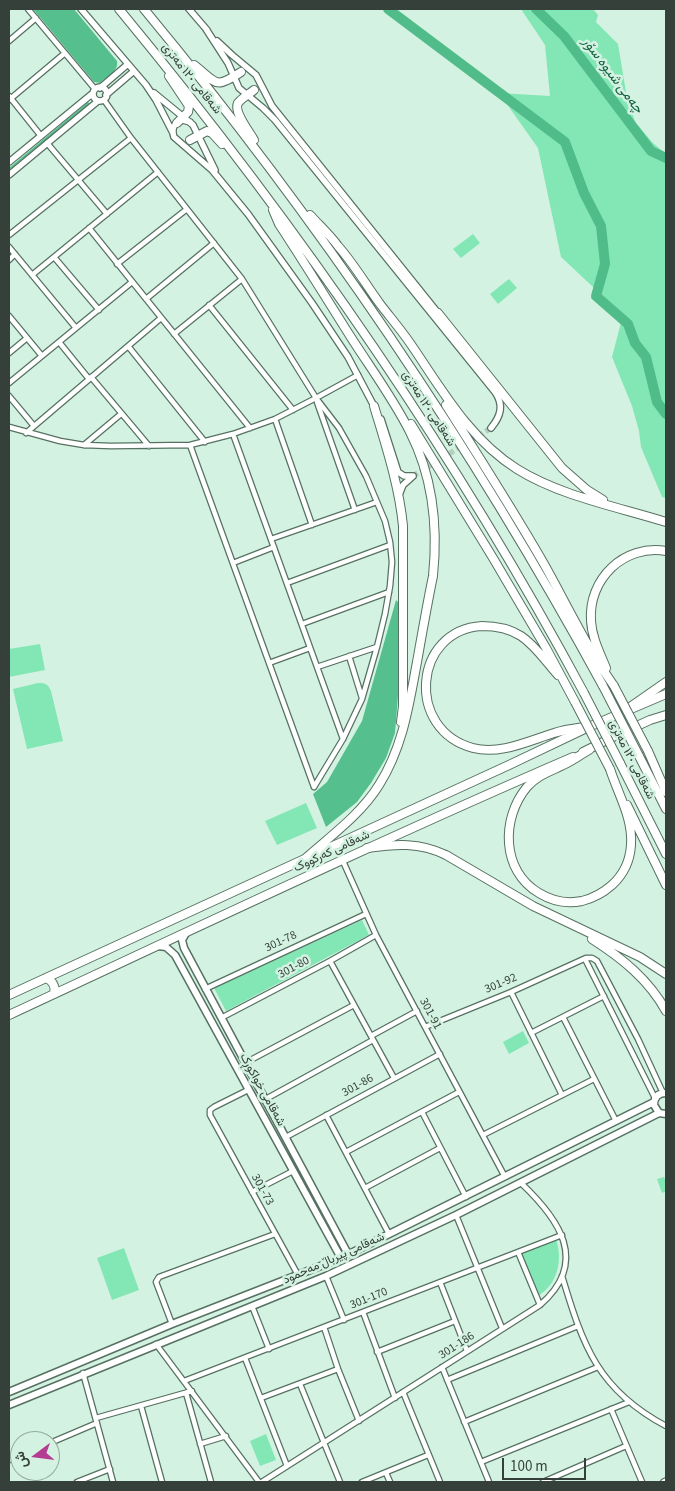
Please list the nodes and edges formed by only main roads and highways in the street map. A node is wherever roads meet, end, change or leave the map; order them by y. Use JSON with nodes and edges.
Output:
{"nodes":[{"id":1,"x":119,"y":9,"type":"edge"},
{"id":2,"x":144,"y":9,"type":"edge"},
{"id":3,"x":181,"y":54,"type":"junction"},
{"id":4,"x":157,"y":55,"type":"junction"},
{"id":5,"x":234,"y":75,"type":"road end"},
{"id":6,"x":248,"y":95,"type":"road end"},
{"id":7,"x":177,"y":123,"type":"road end"},
{"id":8,"x":197,"y":137,"type":"road end"},
{"id":9,"x":263,"y":158,"type":"junction"},
{"id":10,"x":245,"y":166,"type":"junction"},
{"id":11,"x":288,"y":191,"type":"junction"},
{"id":12,"x":268,"y":198,"type":"junction"},
{"id":13,"x":380,"y":304,"type":"junction"},
{"id":14,"x":438,"y":313,"type":"road end"},
{"id":15,"x":338,"y":314,"type":"junction"},
{"id":16,"x":374,"y":406,"type":"road end"},
{"id":17,"x":630,"y":511,"type":"junction"},
{"id":18,"x":666,"y":522,"type":"edge"},
{"id":19,"x":666,"y":551,"type":"edge"},
{"id":20,"x":564,"y":682,"type":"junction"},
{"id":21,"x":666,"y":682,"type":"edge"},
{"id":22,"x":614,"y":686,"type":"junction"},
{"id":23,"x":666,"y":694,"type":"edge"},
{"id":24,"x":666,"y":710,"type":"edge"},
{"id":25,"x":620,"y":714,"type":"junction"},
{"id":26,"x":666,"y":715,"type":"edge"},
{"id":27,"x":591,"y":726,"type":"junction"},
{"id":28,"x":628,"y":730,"type":"junction"},
{"id":29,"x":398,"y":747,"type":"junction"},
{"id":30,"x":589,"y":750,"type":"junction"},
{"id":31,"x":648,"y":751,"type":"junction"},
{"id":32,"x":610,"y":769,"type":"junction"},
{"id":33,"x":666,"y":782,"type":"edge"},
{"id":34,"x":666,"y":792,"type":"edge"},
{"id":35,"x":666,"y":809,"type":"edge"},
{"id":36,"x":366,"y":848,"type":"junction"},
{"id":37,"x":666,"y":854,"type":"edge"},
{"id":38,"x":307,"y":858,"type":"junction"},
{"id":39,"x":666,"y":885,"type":"edge"},
{"id":40,"x":551,"y":916,"type":"junction"},
{"id":41,"x":186,"y":933,"type":"junction"},
{"id":42,"x":154,"y":948,"type":"junction"},
{"id":43,"x":666,"y":974,"type":"edge"},
{"id":44,"x":46,"y":978,"type":"junction"},
{"id":45,"x":54,"y":994,"type":"junction"},
{"id":46,"x":9,"y":995,"type":"edge"},
{"id":47,"x":666,"y":1011,"type":"edge"},
{"id":48,"x":9,"y":1015,"type":"edge"},
{"id":49,"x":665,"y":1093,"type":"edge"},
{"id":50,"x":654,"y":1100,"type":"junction"},
{"id":51,"x":663,"y":1113,"type":"edge"},
{"id":52,"x":339,"y":1245,"type":"junction"},
{"id":53,"x":344,"y":1256,"type":"junction"},
{"id":54,"x":9,"y":1392,"type":"edge"},
{"id":55,"x":9,"y":1404,"type":"edge"}],
"edges":[{"from":1,"to":4,"type":"highway","name":"شەقامی ١٢٠ مەتری"},
{"from":2,"to":3,"type":"highway","name":"شەقامی ١٢٠ مەتری"},
{"from":3,"to":5,"type":"highway"},
{"from":3,"to":9,"type":"highway","name":"شەقامی ١٢٠ مەتری"},
{"from":4,"to":7,"type":"highway"},
{"from":4,"to":10,"type":"highway","name":"شەقامی ١٢٠ مەتری"},
{"from":6,"to":9,"type":"highway"},
{"from":8,"to":10,"type":"highway"},
{"from":9,"to":11,"type":"highway","name":"شەقامی ١٢٠ مەتری"},
{"from":10,"to":12,"type":"highway","name":"شەقامی ١٢٠ مەتری"},
{"from":11,"to":13,"type":"highway"},
{"from":11,"to":35,"type":"highway","name":"شەقامی ١٢٠ مەتری","bridge":true},
{"from":12,"to":15,"type":"highway"},
{"from":12,"to":37,"type":"highway","name":"شەقامی ١٢٠ مەتری","bridge":true},
{"from":13,"to":17,"type":"highway"},
{"from":13,"to":22,"type":"highway"},
{"from":14,"to":17,"type":"highway"},
{"from":15,"to":20,"type":"highway"},
{"from":15,"to":29,"type":"highway"},
{"from":16,"to":29,"type":"highway"},
{"from":17,"to":18,"type":"highway"},
{"from":19,"to":22,"type":"highway"},
{"from":20,"to":27,"type":"highway"},
{"from":20,"to":32,"type":"highway","bridge":true},
{"from":21,"to":25,"type":"highway"},
{"from":22,"to":31,"type":"highway","bridge":true},
{"from":23,"to":25,"type":"highway","name":"شەقامی کەرکووک"},
{"from":24,"to":28,"type":"highway","name":"شەقامی کەرکووک"},
{"from":25,"to":27,"type":"highway","name":"شەقامی کەرکووک"},
{"from":26,"to":28,"type":"highway"},
{"from":27,"to":38,"type":"highway","name":"شەقامی کەرکووک"},
{"from":28,"to":30,"type":"highway","name":"شەقامی کەرکووک"},
{"from":29,"to":38,"type":"highway"},
{"from":30,"to":32,"type":"highway"},
{"from":30,"to":36,"type":"highway","name":"شەقامی کەرکووک"},
{"from":31,"to":33,"type":"highway"},
{"from":31,"to":34,"type":"highway"},
{"from":32,"to":39,"type":"highway"},
{"from":36,"to":40,"type":"highway"},
{"from":36,"to":41,"type":"highway","name":"شەقامی کەرکووک"},
{"from":38,"to":44,"type":"highway","name":"شەقامی کەرکووک"},
{"from":40,"to":43,"type":"highway"},
{"from":40,"to":47,"type":"highway"},
{"from":41,"to":42,"type":"highway","name":"شەقامی کەرکووک"},
{"from":41,"to":52,"type":"main road","name":"شەقامی خواکوڕک"},
{"from":42,"to":45,"type":"highway","name":"شەقامی کەرکووک"},
{"from":42,"to":52,"type":"main road","name":"شەقامی خواکوڕک"},
{"from":44,"to":45,"type":"highway"},
{"from":44,"to":46,"type":"highway","name":"شەقامی کەرکووک"},
{"from":45,"to":48,"type":"highway","name":"شەقامی کەرکووک"},
{"from":49,"to":50,"type":"main road","name":"شەقامی پیرباڵ مەحمود"},
{"from":50,"to":51,"type":"main road","name":"شەقامی پیرباڵ مەحمود"},
{"from":50,"to":53,"type":"main road","name":"شەقامی پیرباڵ مەحمود"},
{"from":51,"to":55,"type":"main road","name":"شەقامی پیرباڵ مەحمود"},
{"from":52,"to":53,"type":"main road","name":"شەقامی خواکوڕک"},
{"from":53,"to":54,"type":"main road","name":"شەقامی پیرباڵ مەحمود"}]}
